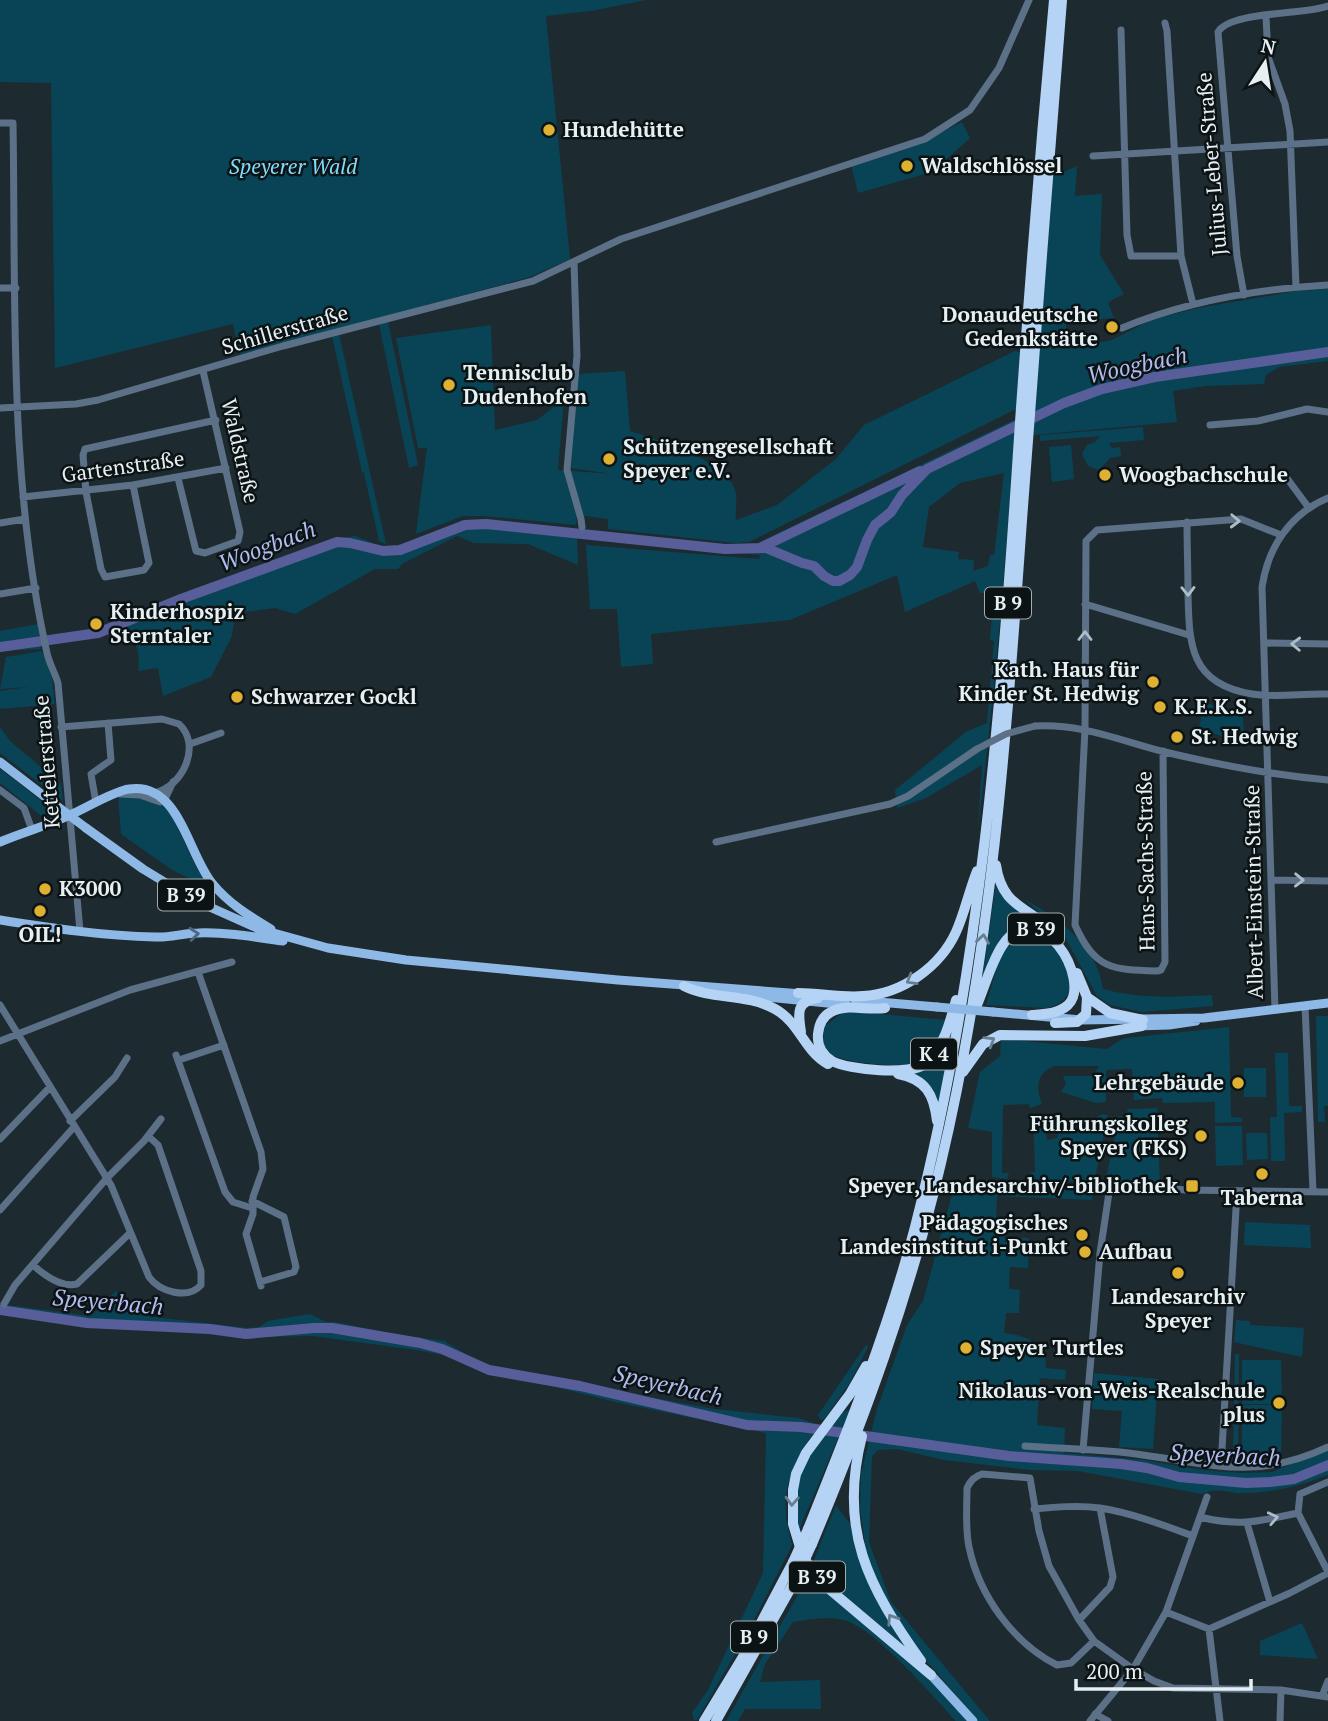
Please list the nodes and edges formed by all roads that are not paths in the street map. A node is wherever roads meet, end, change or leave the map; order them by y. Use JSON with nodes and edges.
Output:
{"nodes":[{"id":1,"x":1029,"y":0,"type":"edge"},
{"id":2,"x":1054,"y":0,"type":"edge"},
{"id":3,"x":1062,"y":0,"type":"edge"},
{"id":4,"x":1328,"y":6,"type":"edge"},
{"id":5,"x":1266,"y":16,"type":"junction"},
{"id":6,"x":1165,"y":23,"type":"dead end"},
{"id":7,"x":1121,"y":30,"type":"dead end"},
{"id":8,"x":0,"y":123,"type":"edge"},
{"id":9,"x":1328,"y":142,"type":"edge"},
{"id":10,"x":1290,"y":145,"type":"junction"},
{"id":11,"x":1227,"y":149,"type":"junction"},
{"id":12,"x":1175,"y":150,"type":"junction"},
{"id":13,"x":1124,"y":154,"type":"junction"},
{"id":14,"x":1093,"y":156,"type":"dead end"},
{"id":15,"x":1044,"y":158,"type":"junction"},
{"id":16,"x":1181,"y":256,"type":"junction"},
{"id":17,"x":574,"y":262,"type":"junction"},
{"id":18,"x":1328,"y":285,"type":"edge"},
{"id":19,"x":1296,"y":287,"type":"junction"},
{"id":20,"x":0,"y":288,"type":"edge"},
{"id":21,"x":16,"y":288,"type":"junction"},
{"id":22,"x":1244,"y":295,"type":"junction"},
{"id":23,"x":1193,"y":304,"type":"junction"},
{"id":24,"x":1122,"y":328,"type":"dead end"},
{"id":25,"x":203,"y":371,"type":"junction"},
{"id":26,"x":17,"y":407,"type":"junction"},
{"id":27,"x":0,"y":408,"type":"edge"},
{"id":28,"x":1328,"y":412,"type":"edge"},
{"id":29,"x":216,"y":420,"type":"junction"},
{"id":30,"x":1210,"y":425,"type":"dead end"},
{"id":31,"x":1023,"y":449,"type":"junction"},
{"id":32,"x":226,"y":468,"type":"junction"},
{"id":33,"x":1286,"y":477,"type":"dead end"},
{"id":34,"x":178,"y":478,"type":"junction"},
{"id":35,"x":133,"y":485,"type":"junction"},
{"id":36,"x":86,"y":492,"type":"junction"},
{"id":37,"x":23,"y":497,"type":"junction"},
{"id":38,"x":1328,"y":498,"type":"edge"},
{"id":39,"x":1309,"y":508,"type":"junction"},
{"id":40,"x":25,"y":519,"type":"junction"},
{"id":41,"x":1187,"y":522,"type":"junction"},
{"id":42,"x":0,"y":523,"type":"edge"},
{"id":43,"x":582,"y":527,"type":"dead end"},
{"id":44,"x":1281,"y":535,"type":"junction"},
{"id":45,"x":36,"y":588,"type":"junction"},
{"id":46,"x":0,"y":594,"type":"edge"},
{"id":47,"x":1085,"y":604,"type":"junction"},
{"id":48,"x":1189,"y":635,"type":"junction"},
{"id":49,"x":1264,"y":643,"type":"junction"},
{"id":50,"x":1328,"y":644,"type":"edge"},
{"id":51,"x":1328,"y":694,"type":"edge"},
{"id":52,"x":1267,"y":696,"type":"junction"},
{"id":53,"x":108,"y":723,"type":"junction"},
{"id":54,"x":61,"y":727,"type":"junction"},
{"id":55,"x":1085,"y":729,"type":"junction"},
{"id":56,"x":221,"y":733,"type":"dead end"},
{"id":57,"x":190,"y":744,"type":"junction"},
{"id":58,"x":1163,"y":751,"type":"junction"},
{"id":59,"x":0,"y":762,"type":"edge"},
{"id":60,"x":1269,"y":773,"type":"junction"},
{"id":61,"x":176,"y":779,"type":"junction"},
{"id":62,"x":1328,"y":780,"type":"edge"},
{"id":63,"x":0,"y":790,"type":"edge"},
{"id":64,"x":154,"y":793,"type":"junction"},
{"id":65,"x":113,"y":796,"type":"junction"},
{"id":66,"x":164,"y":799,"type":"junction"},
{"id":67,"x":96,"y":803,"type":"junction"},
{"id":68,"x":70,"y":816,"type":"junction"},
{"id":69,"x":32,"y":830,"type":"junction"},
{"id":70,"x":0,"y":842,"type":"edge"},
{"id":71,"x":716,"y":842,"type":"dead end"},
{"id":72,"x":994,"y":853,"type":"junction"},
{"id":73,"x":983,"y":859,"type":"junction"},
{"id":74,"x":1270,"y":880,"type":"junction"},
{"id":75,"x":1328,"y":880,"type":"edge"},
{"id":76,"x":0,"y":920,"type":"edge"},
{"id":77,"x":80,"y":932,"type":"junction"},
{"id":78,"x":298,"y":941,"type":"junction"},
{"id":79,"x":328,"y":948,"type":"junction"},
{"id":80,"x":970,"y":954,"type":"junction"},
{"id":81,"x":232,"y":962,"type":"dead end"},
{"id":82,"x":198,"y":972,"type":"junction"},
{"id":83,"x":684,"y":986,"type":"joint"},
{"id":84,"x":738,"y":993,"type":"junction"},
{"id":85,"x":802,"y":997,"type":"junction"},
{"id":86,"x":828,"y":997,"type":"joint"},
{"id":87,"x":1087,"y":997,"type":"junction"},
{"id":88,"x":1328,"y":1003,"type":"edge"},
{"id":89,"x":0,"y":1005,"type":"edge"},
{"id":90,"x":1305,"y":1006,"type":"junction"},
{"id":91,"x":885,"y":1008,"type":"junction"},
{"id":92,"x":936,"y":1010,"type":"junction"},
{"id":93,"x":1275,"y":1010,"type":"junction"},
{"id":94,"x":992,"y":1015,"type":"junction"},
{"id":95,"x":1032,"y":1015,"type":"junction"},
{"id":96,"x":1081,"y":1020,"type":"junction"},
{"id":97,"x":1055,"y":1023,"type":"junction"},
{"id":98,"x":1143,"y":1023,"type":"junction"},
{"id":99,"x":968,"y":1031,"type":"junction"},
{"id":100,"x":801,"y":1032,"type":"junction"},
{"id":101,"x":17,"y":1034,"type":"junction"},
{"id":102,"x":0,"y":1041,"type":"edge"},
{"id":103,"x":223,"y":1045,"type":"junction"},
{"id":104,"x":127,"y":1058,"type":"dead end"},
{"id":105,"x":960,"y":1078,"type":"junction"},
{"id":106,"x":50,"y":1087,"type":"junction"},
{"id":107,"x":161,"y":1119,"type":"dead end"},
{"id":108,"x":72,"y":1124,"type":"junction"},
{"id":109,"x":938,"y":1128,"type":"junction"},
{"id":110,"x":148,"y":1136,"type":"junction"},
{"id":111,"x":0,"y":1139,"type":"edge"},
{"id":112,"x":107,"y":1178,"type":"junction"},
{"id":113,"x":1313,"y":1191,"type":"junction"},
{"id":114,"x":1237,"y":1192,"type":"junction"},
{"id":115,"x":1328,"y":1192,"type":"edge"},
{"id":116,"x":252,"y":1205,"type":"junction"},
{"id":117,"x":0,"y":1210,"type":"edge"},
{"id":118,"x":130,"y":1233,"type":"junction"},
{"id":119,"x":33,"y":1265,"type":"junction"},
{"id":120,"x":4,"y":1304,"type":"dead end"},
{"id":121,"x":880,"y":1343,"type":"junction"},
{"id":122,"x":877,"y":1383,"type":"joint"},
{"id":123,"x":861,"y":1417,"type":"junction"},
{"id":124,"x":1025,"y":1446,"type":"dead end"},
{"id":125,"x":851,"y":1447,"type":"junction"},
{"id":126,"x":1328,"y":1447,"type":"edge"},
{"id":127,"x":1083,"y":1450,"type":"junction"},
{"id":128,"x":1221,"y":1466,"type":"junction"},
{"id":129,"x":1328,"y":1482,"type":"edge"},
{"id":130,"x":1207,"y":1497,"type":"dead end"},
{"id":131,"x":1100,"y":1508,"type":"junction"},
{"id":132,"x":1034,"y":1509,"type":"junction"},
{"id":133,"x":1298,"y":1513,"type":"junction"},
{"id":134,"x":1200,"y":1517,"type":"junction"},
{"id":135,"x":1247,"y":1523,"type":"junction"},
{"id":136,"x":1193,"y":1536,"type":"junction"},
{"id":137,"x":1328,"y":1572,"type":"edge"},
{"id":138,"x":1270,"y":1602,"type":"junction"},
{"id":139,"x":1166,"y":1612,"type":"junction"},
{"id":140,"x":1079,"y":1620,"type":"junction"},
{"id":141,"x":1209,"y":1629,"type":"junction"},
{"id":142,"x":1094,"y":1641,"type":"junction"},
{"id":143,"x":1133,"y":1669,"type":"junction"},
{"id":144,"x":931,"y":1675,"type":"junction"},
{"id":145,"x":1328,"y":1681,"type":"edge"},
{"id":146,"x":1217,"y":1688,"type":"junction"},
{"id":147,"x":1281,"y":1690,"type":"junction"},
{"id":148,"x":1325,"y":1696,"type":"edge"},
{"id":149,"x":716,"y":1715,"type":"edge"},
{"id":150,"x":1093,"y":1718,"type":"edge"},
{"id":151,"x":704,"y":1721,"type":"edge"},
{"id":152,"x":973,"y":1721,"type":"edge"},
{"id":153,"x":1108,"y":1721,"type":"edge"},
{"id":154,"x":1220,"y":1721,"type":"edge"},
{"id":155,"x":1280,"y":1721,"type":"edge"}],
"edges":[{"from":1,"to":17,"type":"street","name":"Schillerstraße"},
{"from":2,"to":15,"type":"highway","number":"B 9"},
{"from":3,"to":15,"type":"highway","number":"B 9"},
{"from":4,"to":5,"type":"street"},
{"from":5,"to":10,"type":"street"},
{"from":5,"to":11,"type":"street","name":"Julius-Leber-Straße"},
{"from":6,"to":12,"type":"street"},
{"from":7,"to":13,"type":"street"},
{"from":8,"to":21,"type":"street","name":"Kettelerstraße"},
{"from":9,"to":10,"type":"street"},
{"from":10,"to":11,"type":"street"},
{"from":10,"to":19,"type":"street"},
{"from":11,"to":12,"type":"street"},
{"from":11,"to":22,"type":"street","name":"Julius-Leber-Straße"},
{"from":12,"to":13,"type":"street"},
{"from":12,"to":16,"type":"street"},
{"from":13,"to":14,"type":"street"},
{"from":13,"to":16,"type":"street"},
{"from":15,"to":31,"type":"highway","number":"B 9"},
{"from":16,"to":23,"type":"street"},
{"from":17,"to":25,"type":"street","name":"Schillerstraße"},
{"from":17,"to":43,"type":"street"},
{"from":18,"to":19,"type":"street"},
{"from":19,"to":22,"type":"street"},
{"from":20,"to":21,"type":"street"},
{"from":21,"to":26,"type":"street","name":"Kettelerstraße"},
{"from":22,"to":23,"type":"street"},
{"from":23,"to":24,"type":"street"},
{"from":25,"to":26,"type":"street","name":"Schillerstraße"},
{"from":25,"to":29,"type":"street","name":"Waldstraße"},
{"from":26,"to":27,"type":"street","name":"Schillerstraße"},
{"from":26,"to":37,"type":"street","name":"Kettelerstraße"},
{"from":28,"to":30,"type":"street"},
{"from":29,"to":32,"type":"street","name":"Waldstraße"},
{"from":29,"to":36,"type":"street"},
{"from":31,"to":72,"type":"highway","number":"B 9"},
{"from":31,"to":73,"type":"highway","number":"B 9"},
{"from":32,"to":34,"type":"street","name":"Gartenstraße"},
{"from":32,"to":34,"type":"street","name":"Waldstraße"},
{"from":33,"to":39,"type":"street"},
{"from":34,"to":35,"type":"street","name":"Gartenstraße"},
{"from":35,"to":36,"type":"street","name":"Gartenstraße"},
{"from":35,"to":36,"type":"street"},
{"from":36,"to":37,"type":"street","name":"Gartenstraße"},
{"from":37,"to":40,"type":"street","name":"Kettelerstraße"},
{"from":38,"to":39,"type":"street"},
{"from":39,"to":44,"type":"street"},
{"from":40,"to":42,"type":"street"},
{"from":40,"to":45,"type":"street","name":"Kettelerstraße"},
{"from":41,"to":44,"type":"street","one_way":true},
{"from":41,"to":47,"type":"street"},
{"from":41,"to":48,"type":"street","one_way":true},
{"from":44,"to":49,"type":"street","name":"Albert-Einstein-Straße"},
{"from":45,"to":46,"type":"street"},
{"from":45,"to":54,"type":"street","name":"Kettelerstraße"},
{"from":47,"to":48,"type":"street"},
{"from":55,"to":47,"type":"street","one_way":true},
{"from":48,"to":52,"type":"street"},
{"from":50,"to":49,"type":"street","one_way":true},
{"from":49,"to":52,"type":"street","name":"Albert-Einstein-Straße"},
{"from":51,"to":52,"type":"street"},
{"from":52,"to":60,"type":"street","name":"Albert-Einstein-Straße"},
{"from":53,"to":54,"type":"street"},
{"from":53,"to":57,"type":"street"},
{"from":53,"to":67,"type":"street"},
{"from":54,"to":68,"type":"street","name":"Kettelerstraße"},
{"from":55,"to":58,"type":"street"},
{"from":55,"to":58,"type":"street","name":"Hans-Sachs-Straße"},
{"from":55,"to":71,"type":"street","bridge":true},
{"from":56,"to":57,"type":"street"},
{"from":57,"to":61,"type":"street"},
{"from":58,"to":60,"type":"street"},
{"from":59,"to":78,"type":"main road","number":"B 39","bridge":true},
{"from":60,"to":62,"type":"street"},
{"from":60,"to":74,"type":"street","name":"Albert-Einstein-Straße"},
{"from":61,"to":64,"type":"street"},
{"from":61,"to":66,"type":"street"},
{"from":63,"to":69,"type":"street"},
{"from":64,"to":65,"type":"main road"},
{"from":64,"to":66,"type":"main road"},
{"from":65,"to":66,"type":"street"},
{"from":65,"to":67,"type":"main road"},
{"from":66,"to":78,"type":"main road"},
{"from":67,"to":68,"type":"main road"},
{"from":68,"to":69,"type":"main road"},
{"from":68,"to":77,"type":"street","name":"Kettelerstraße"},
{"from":69,"to":70,"type":"main road"},
{"from":72,"to":87,"type":"highway","number":"B 9"},
{"from":99,"to":72,"type":"highway","number":"B 9","one_way":true},
{"from":73,"to":80,"type":"highway","number":"B 9"},
{"from":73,"to":85,"type":"highway","number":"B 39","one_way":true},
{"from":74,"to":75,"type":"street","one_way":true},
{"from":74,"to":93,"type":"street","name":"Albert-Einstein-Straße"},
{"from":76,"to":77,"type":"main road"},
{"from":77,"to":79,"type":"main road","one_way":true},
{"from":78,"to":79,"type":"main road","number":"B 39"},
{"from":79,"to":83,"type":"main road","number":"B 39"},
{"from":80,"to":91,"type":"highway","number":"K 4"},
{"from":80,"to":109,"type":"highway","number":"B 9"},
{"from":81,"to":82,"type":"street"},
{"from":82,"to":101,"type":"street"},
{"from":82,"to":103,"type":"street"},
{"from":83,"to":84,"type":"highway","number":"B 39"},
{"from":84,"to":85,"type":"main road","number":"B 39"},
{"from":84,"to":100,"type":"highway","number":"B 39"},
{"from":85,"to":86,"type":"highway","number":"B 39"},
{"from":85,"to":91,"type":"main road","number":"B 39"},
{"from":85,"to":100,"type":"highway"},
{"from":86,"to":92,"type":"main road","number":"B 39"},
{"from":87,"to":96,"type":"highway"},
{"from":87,"to":98,"type":"highway"},
{"from":88,"to":90,"type":"main road","number":"K 4"},
{"from":89,"to":101,"type":"street"},
{"from":90,"to":93,"type":"main road","number":"K 4"},
{"from":90,"to":113,"type":"street"},
{"from":91,"to":92,"type":"main road","number":"B 39"},
{"from":92,"to":94,"type":"main road","number":"B 39","bridge":true},
{"from":93,"to":98,"type":"main road","number":"K 4"},
{"from":94,"to":95,"type":"main road","number":"B 39"},
{"from":94,"to":97,"type":"main road","number":"B 39"},
{"from":95,"to":96,"type":"main road","number":"K 4"},
{"from":95,"to":99,"type":"highway","number":"B 39"},
{"from":96,"to":97,"type":"highway"},
{"from":96,"to":98,"type":"main road","number":"K 4"},
{"from":97,"to":98,"type":"main road","number":"K 4"},
{"from":105,"to":98,"type":"highway","number":"K 4","one_way":true},
{"from":99,"to":105,"type":"highway","number":"B 9"},
{"from":100,"to":109,"type":"highway","number":"B 39"},
{"from":101,"to":102,"type":"street"},
{"from":101,"to":106,"type":"street"},
{"from":103,"to":116,"type":"street"},
{"from":103,"to":116,"type":"street"},
{"from":104,"to":108,"type":"street"},
{"from":105,"to":122,"type":"highway","number":"B 9"},
{"from":106,"to":108,"type":"street"},
{"from":106,"to":111,"type":"street"},
{"from":107,"to":110,"type":"street"},
{"from":108,"to":112,"type":"street"},
{"from":108,"to":117,"type":"street"},
{"from":109,"to":121,"type":"highway","number":"B 9"},
{"from":110,"to":112,"type":"street"},
{"from":110,"to":118,"type":"street"},
{"from":112,"to":118,"type":"street"},
{"from":112,"to":119,"type":"street"},
{"from":113,"to":114,"type":"street"},
{"from":113,"to":115,"type":"street"},
{"from":114,"to":127,"type":"street"},
{"from":114,"to":128,"type":"street"},
{"from":116,"to":116,"type":"street"},
{"from":118,"to":119,"type":"street"},
{"from":119,"to":120,"type":"street"},
{"from":121,"to":123,"type":"highway","number":"B 9"},
{"from":121,"to":144,"type":"highway","number":"B 39","one_way":true},
{"from":122,"to":123,"type":"highway","number":"B 39"},
{"from":123,"to":125,"type":"highway","number":"B 39"},
{"from":123,"to":125,"type":"highway","number":"B 9"},
{"from":124,"to":127,"type":"street"},
{"from":144,"to":125,"type":"highway","number":"B 39","one_way":true},
{"from":125,"to":149,"type":"highway","number":"B 9","bridge":true},
{"from":125,"to":149,"type":"highway","number":"B 9","bridge":true},
{"from":126,"to":128,"type":"street"},
{"from":127,"to":128,"type":"street"},
{"from":129,"to":133,"type":"street"},
{"from":130,"to":134,"type":"street"},
{"from":131,"to":132,"type":"street"},
{"from":131,"to":136,"type":"street"},
{"from":131,"to":140,"type":"street"},
{"from":132,"to":140,"type":"street"},
{"from":132,"to":142,"type":"street"},
{"from":135,"to":133,"type":"street","one_way":true},
{"from":133,"to":137,"type":"street"},
{"from":134,"to":135,"type":"street"},
{"from":134,"to":136,"type":"street"},
{"from":135,"to":138,"type":"street"},
{"from":136,"to":139,"type":"street"},
{"from":137,"to":138,"type":"street"},
{"from":138,"to":141,"type":"street"},
{"from":139,"to":141,"type":"street"},
{"from":139,"to":143,"type":"street"},
{"from":140,"to":142,"type":"street"},
{"from":141,"to":146,"type":"street"},
{"from":142,"to":143,"type":"street"},
{"from":143,"to":146,"type":"street"},
{"from":143,"to":150,"type":"street"},
{"from":144,"to":152,"type":"main road","number":"B 39"},
{"from":145,"to":148,"type":"street"},
{"from":146,"to":147,"type":"street"},
{"from":146,"to":154,"type":"street"},
{"from":147,"to":148,"type":"street"},
{"from":147,"to":155,"type":"street"},
{"from":149,"to":151,"type":"highway","number":"B 9"},
{"from":150,"to":153,"type":"street"}]}
